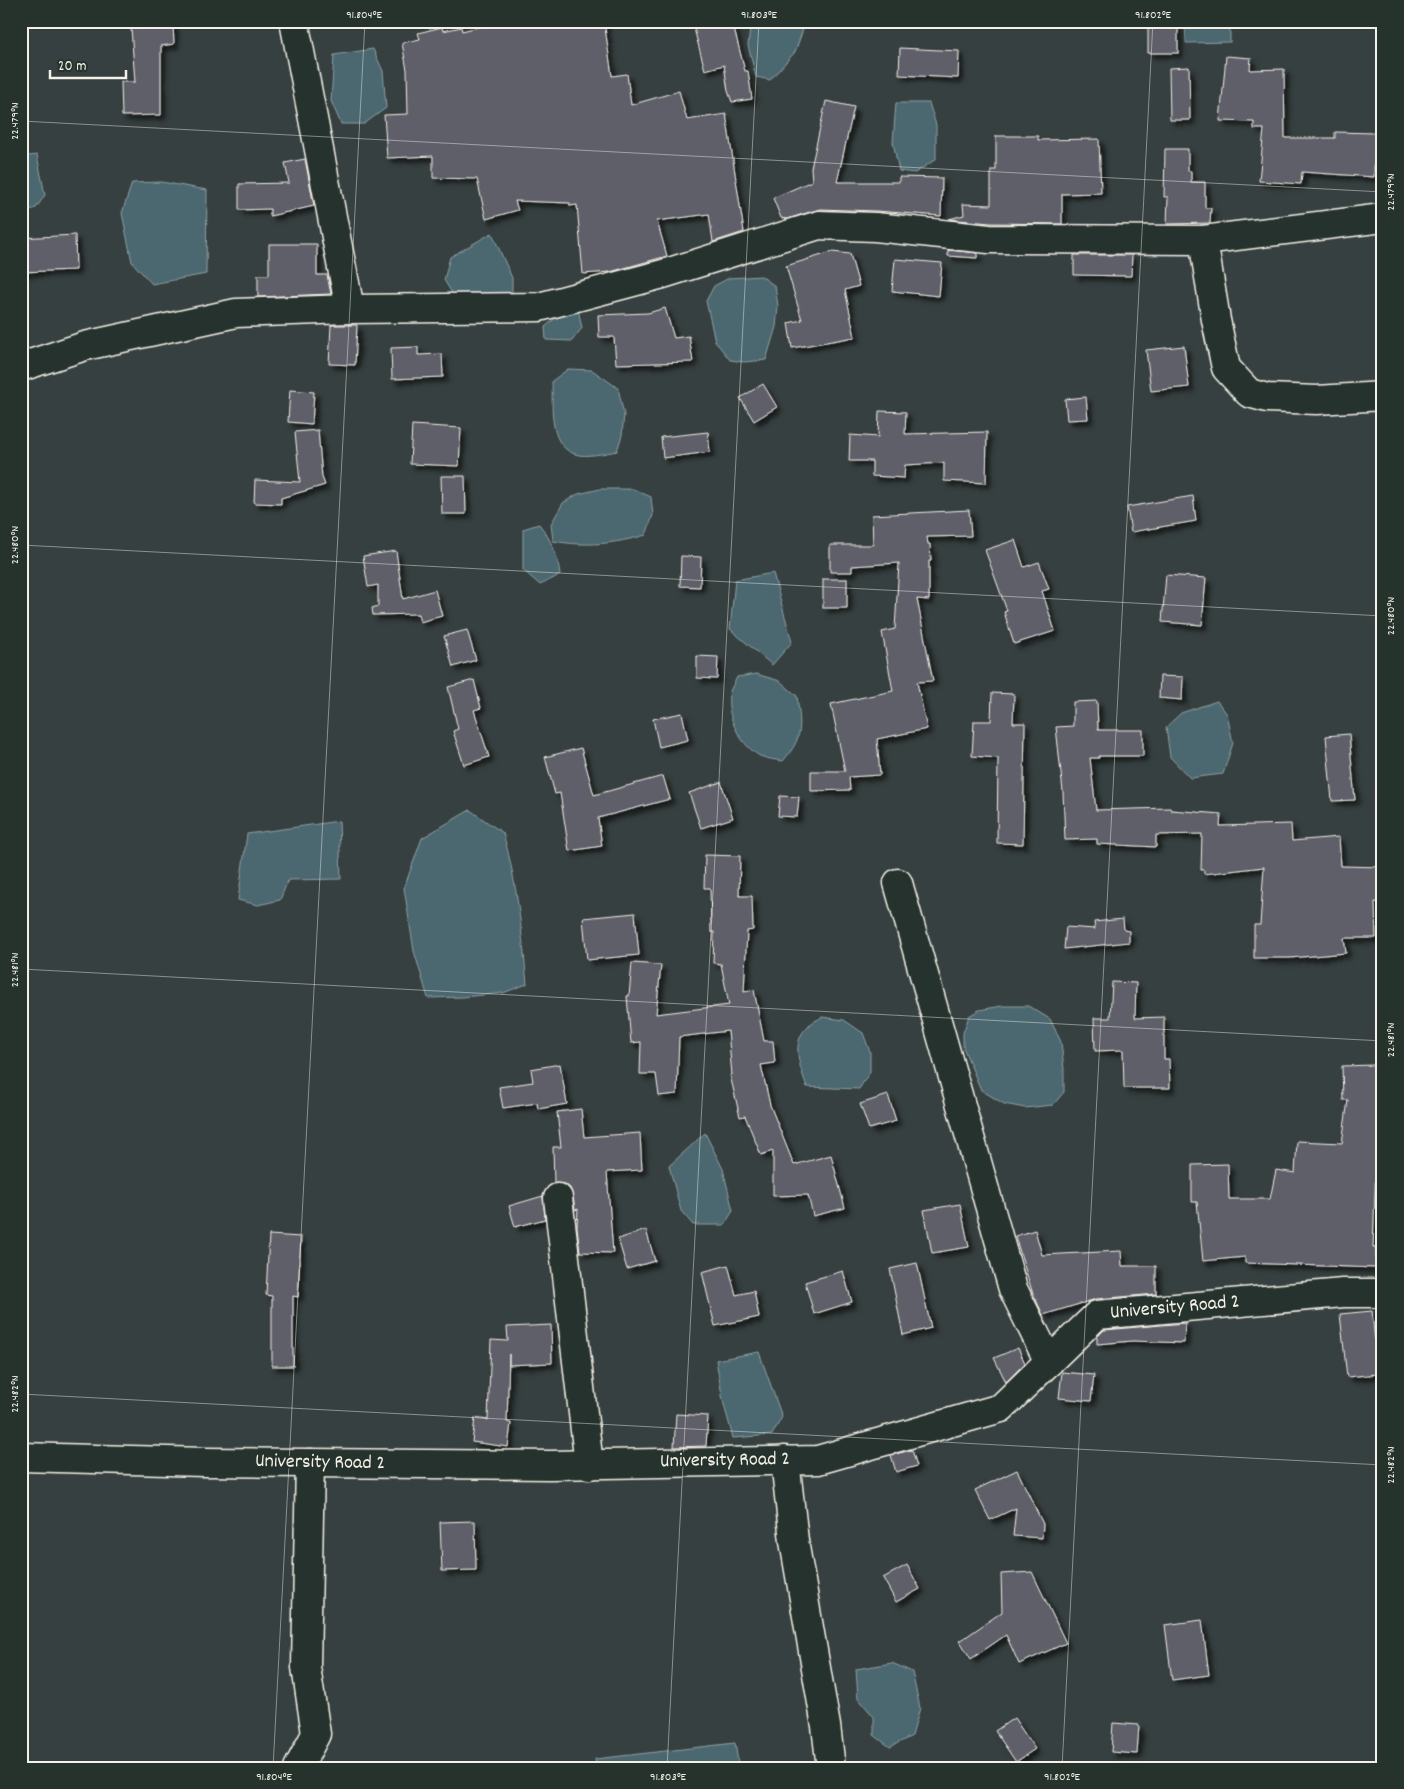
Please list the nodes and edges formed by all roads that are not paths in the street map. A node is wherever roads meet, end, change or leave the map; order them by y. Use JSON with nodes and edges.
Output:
{"nodes":[{"id":1,"x":294,"y":21,"type":"edge"},
{"id":2,"x":1383,"y":218,"type":"edge"},
{"id":3,"x":1203,"y":240,"type":"junction"},
{"id":4,"x":350,"y":309,"type":"junction"},
{"id":5,"x":21,"y":367,"type":"edge"},
{"id":6,"x":1383,"y":396,"type":"edge"},
{"id":7,"x":898,"y":883,"type":"dead end"},
{"id":8,"x":558,"y":1198,"type":"dead end"},
{"id":9,"x":1383,"y":1293,"type":"edge"},
{"id":10,"x":1049,"y":1362,"type":"junction"},
{"id":11,"x":21,"y":1457,"type":"edge"},
{"id":12,"x":785,"y":1460,"type":"junction"},
{"id":13,"x":310,"y":1463,"type":"junction"},
{"id":14,"x":589,"y":1464,"type":"junction"},
{"id":15,"x":298,"y":1768,"type":"edge"},
{"id":16,"x":831,"y":1768,"type":"edge"}],
"edges":[{"from":1,"to":4,"type":"street"},
{"from":2,"to":3,"type":"street"},
{"from":3,"to":4,"type":"street"},
{"from":3,"to":6,"type":"street"},
{"from":4,"to":5,"type":"street"},
{"from":7,"to":10,"type":"street"},
{"from":8,"to":14,"type":"street"},
{"from":9,"to":10,"type":"street","name":"University Road 2"},
{"from":10,"to":12,"type":"street","name":"University Road 2"},
{"from":11,"to":13,"type":"street","name":"University Road 2"},
{"from":12,"to":14,"type":"street","name":"University Road 2"},
{"from":12,"to":16,"type":"street"},
{"from":13,"to":14,"type":"street","name":"University Road 2"},
{"from":13,"to":15,"type":"street"}]}
